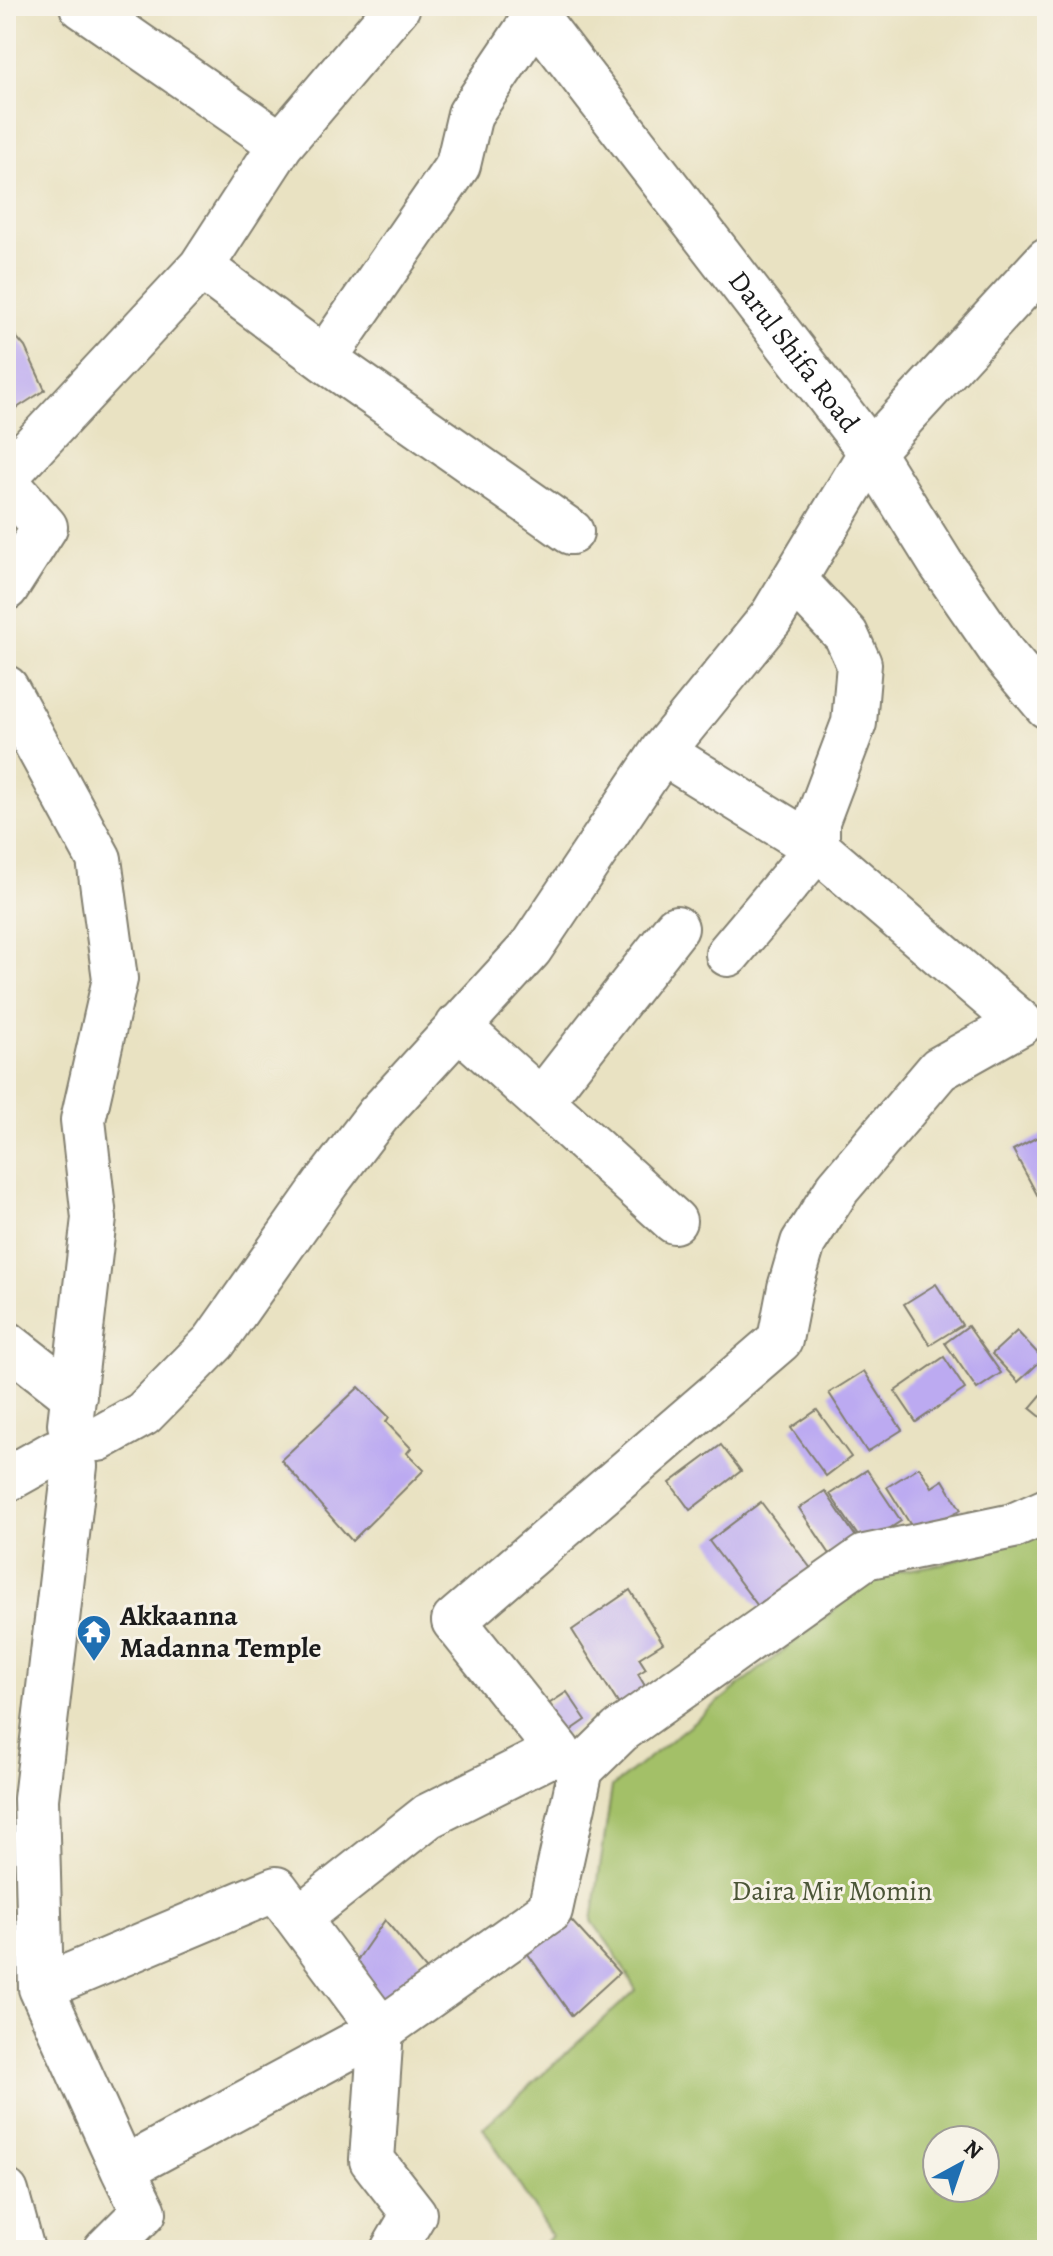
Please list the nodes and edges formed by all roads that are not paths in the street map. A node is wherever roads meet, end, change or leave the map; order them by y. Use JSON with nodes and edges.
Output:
{"nodes":[{"id":1,"x":82,"y":6,"type":"edge"},
{"id":2,"x":398,"y":6,"type":"edge"},
{"id":3,"x":532,"y":11,"type":"edge"},
{"id":4,"x":281,"y":144,"type":"junction"},
{"id":5,"x":1047,"y":260,"type":"edge"},
{"id":6,"x":201,"y":267,"type":"junction"},
{"id":7,"x":324,"y":359,"type":"junction"},
{"id":8,"x":871,"y":452,"type":"junction"},
{"id":9,"x":6,"y":479,"type":"edge"},
{"id":10,"x":571,"y":532,"type":"dead end"},
{"id":11,"x":794,"y":580,"type":"junction"},
{"id":12,"x":6,"y":588,"type":"edge"},
{"id":13,"x":6,"y":688,"type":"edge"},
{"id":14,"x":1047,"y":706,"type":"edge"},
{"id":15,"x":662,"y":752,"type":"junction"},
{"id":16,"x":817,"y":848,"type":"junction"},
{"id":17,"x":676,"y":928,"type":"dead end"},
{"id":18,"x":728,"y":954,"type":"dead end"},
{"id":19,"x":458,"y":1026,"type":"junction"},
{"id":20,"x":541,"y":1101,"type":"junction"},
{"id":21,"x":674,"y":1221,"type":"dead end"},
{"id":22,"x":6,"y":1343,"type":"edge"},
{"id":23,"x":75,"y":1435,"type":"junction"},
{"id":24,"x":6,"y":1480,"type":"edge"},
{"id":25,"x":1047,"y":1511,"type":"edge"},
{"id":26,"x":570,"y":1760,"type":"junction"},
{"id":27,"x":21,"y":1803,"type":"edge"},
{"id":28,"x":299,"y":1918,"type":"junction"},
{"id":29,"x":41,"y":1988,"type":"junction"},
{"id":30,"x":381,"y":2030,"type":"junction"},
{"id":31,"x":123,"y":2169,"type":"junction"},
{"id":32,"x":6,"y":2192,"type":"edge"},
{"id":33,"x":22,"y":2250,"type":"edge"},
{"id":34,"x":106,"y":2250,"type":"edge"},
{"id":35,"x":393,"y":2250,"type":"edge"}],
"edges":[{"from":1,"to":4,"type":"main road"},
{"from":2,"to":4,"type":"main road"},
{"from":3,"to":7,"type":"main road"},
{"from":3,"to":8,"type":"main road","name":"Darul Shifa Road"},
{"from":4,"to":6,"type":"main road"},
{"from":5,"to":8,"type":"main road"},
{"from":6,"to":7,"type":"main road"},
{"from":6,"to":9,"type":"main road"},
{"from":7,"to":10,"type":"main road"},
{"from":8,"to":11,"type":"main road"},
{"from":8,"to":14,"type":"main road","name":"Darul Shifa Road"},
{"from":9,"to":12,"type":"main road"},
{"from":11,"to":15,"type":"main road"},
{"from":11,"to":16,"type":"main road"},
{"from":13,"to":23,"type":"main road"},
{"from":15,"to":16,"type":"main road"},
{"from":15,"to":19,"type":"main road"},
{"from":16,"to":18,"type":"main road"},
{"from":16,"to":26,"type":"main road"},
{"from":17,"to":20,"type":"main road"},
{"from":19,"to":20,"type":"main road"},
{"from":19,"to":23,"type":"main road"},
{"from":20,"to":21,"type":"main road"},
{"from":22,"to":23,"type":"main road"},
{"from":23,"to":24,"type":"main road"},
{"from":23,"to":27,"type":"main road"},
{"from":25,"to":26,"type":"main road"},
{"from":26,"to":28,"type":"main road"},
{"from":26,"to":30,"type":"main road"},
{"from":27,"to":29,"type":"main road"},
{"from":28,"to":29,"type":"main road"},
{"from":28,"to":30,"type":"main road"},
{"from":29,"to":31,"type":"main road"},
{"from":30,"to":31,"type":"main road"},
{"from":30,"to":35,"type":"main road"},
{"from":31,"to":34,"type":"main road"},
{"from":32,"to":33,"type":"main road"}]}
